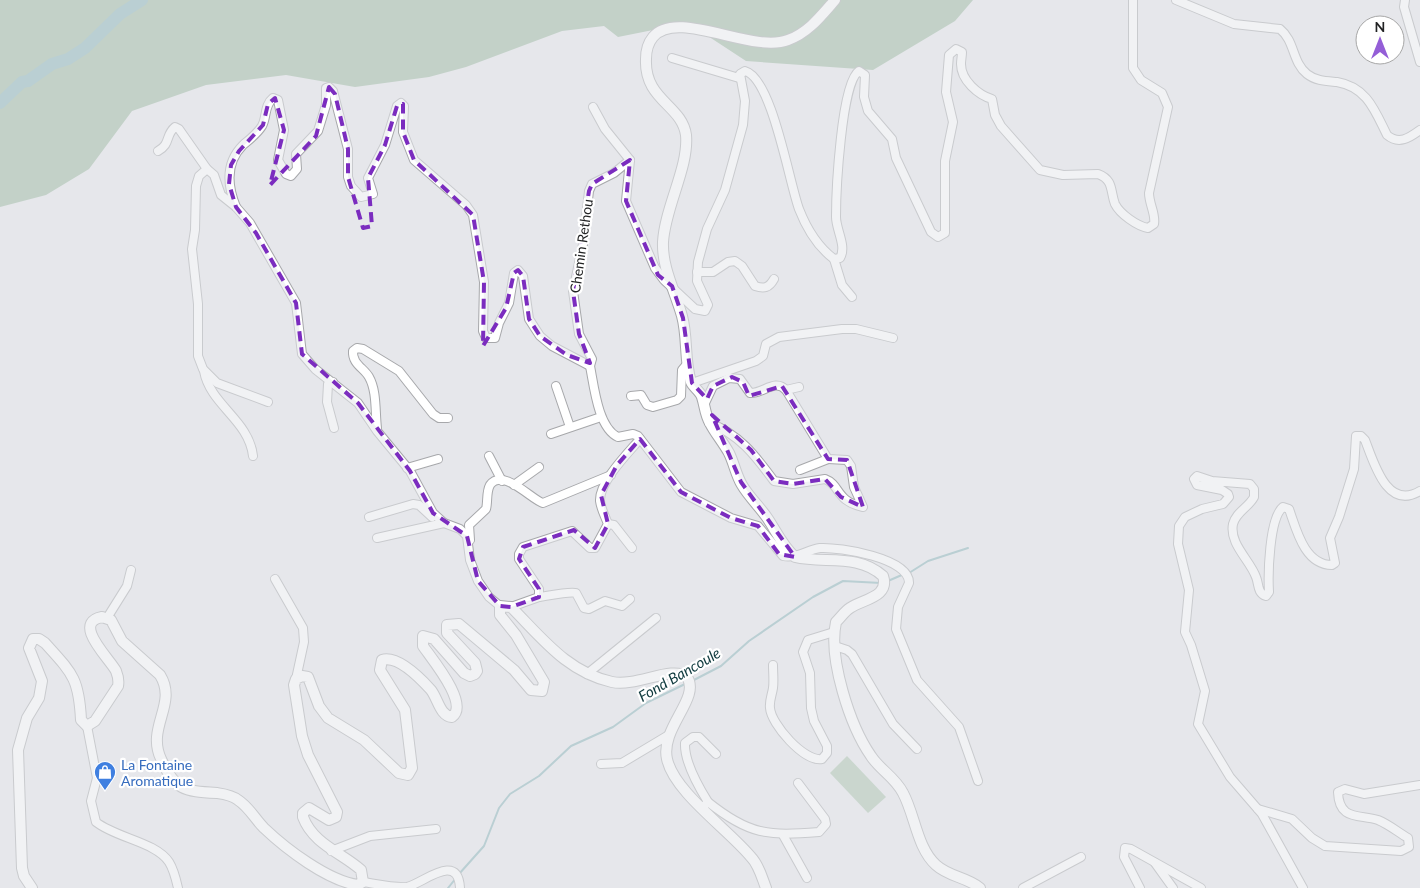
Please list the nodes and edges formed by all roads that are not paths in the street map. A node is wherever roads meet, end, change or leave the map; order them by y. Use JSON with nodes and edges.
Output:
{"nodes":[{"id":1,"x":835,"y":0,"type":"edge"},
{"id":2,"x":1133,"y":0,"type":"edge"},
{"id":3,"x":1176,"y":0,"type":"edge"},
{"id":4,"x":1404,"y":0,"type":"edge"},
{"id":5,"x":672,"y":58,"type":"dead end"},
{"id":6,"x":1420,"y":62,"type":"edge"},
{"id":7,"x":739,"y":78,"type":"junction"},
{"id":8,"x":593,"y":107,"type":"dead end"},
{"id":9,"x":1420,"y":130,"type":"edge"},
{"id":10,"x":158,"y":151,"type":"dead end"},
{"id":11,"x":630,"y":160,"type":"junction"},
{"id":12,"x":207,"y":169,"type":"junction"},
{"id":13,"x":236,"y":207,"type":"junction"},
{"id":14,"x":834,"y":259,"type":"junction"},
{"id":15,"x":697,"y":272,"type":"junction"},
{"id":16,"x":774,"y":279,"type":"dead end"},
{"id":17,"x":672,"y":286,"type":"junction"},
{"id":18,"x":852,"y":297,"type":"dead end"},
{"id":19,"x":894,"y":338,"type":"dead end"},
{"id":20,"x":687,"y":364,"type":"junction"},
{"id":21,"x":590,"y":366,"type":"junction"},
{"id":22,"x":203,"y":369,"type":"junction"},
{"id":23,"x":333,"y":382,"type":"junction"},
{"id":24,"x":692,"y":383,"type":"junction"},
{"id":25,"x":556,"y":386,"type":"dead end"},
{"id":26,"x":798,"y":386,"type":"dead end"},
{"id":27,"x":786,"y":390,"type":"junction"},
{"id":28,"x":632,"y":396,"type":"dead end"},
{"id":29,"x":268,"y":402,"type":"dead end"},
{"id":30,"x":704,"y":405,"type":"junction"},
{"id":31,"x":601,"y":417,"type":"junction"},
{"id":32,"x":448,"y":418,"type":"dead end"},
{"id":33,"x":709,"y":423,"type":"junction"},
{"id":34,"x":570,"y":427,"type":"junction"},
{"id":35,"x":334,"y":428,"type":"dead end"},
{"id":36,"x":377,"y":431,"type":"junction"},
{"id":37,"x":551,"y":434,"type":"dead end"},
{"id":38,"x":640,"y":439,"type":"junction"},
{"id":39,"x":252,"y":456,"type":"dead end"},
{"id":40,"x":489,"y":456,"type":"dead end"},
{"id":41,"x":828,"y":458,"type":"junction"},
{"id":42,"x":438,"y":459,"type":"dead end"},
{"id":43,"x":539,"y":467,"type":"dead end"},
{"id":44,"x":407,"y":468,"type":"junction"},
{"id":45,"x":800,"y":470,"type":"dead end"},
{"id":46,"x":611,"y":475,"type":"junction"},
{"id":47,"x":502,"y":481,"type":"junction"},
{"id":48,"x":514,"y":485,"type":"junction"},
{"id":49,"x":1420,"y":491,"type":"edge"},
{"id":50,"x":369,"y":516,"type":"dead end"},
{"id":51,"x":442,"y":521,"type":"junction"},
{"id":52,"x":608,"y":524,"type":"junction"},
{"id":53,"x":377,"y":538,"type":"dead end"},
{"id":54,"x":469,"y":547,"type":"junction"},
{"id":55,"x":632,"y":548,"type":"dead end"},
{"id":56,"x":795,"y":557,"type":"junction"},
{"id":57,"x":131,"y":570,"type":"dead end"},
{"id":58,"x":275,"y":579,"type":"dead end"},
{"id":59,"x":539,"y":597,"type":"junction"},
{"id":60,"x":630,"y":599,"type":"dead end"},
{"id":61,"x":506,"y":607,"type":"junction"},
{"id":62,"x":107,"y":618,"type":"junction"},
{"id":63,"x":656,"y":618,"type":"dead end"},
{"id":64,"x":834,"y":632,"type":"junction"},
{"id":65,"x":834,"y":646,"type":"junction"},
{"id":66,"x":773,"y":665,"type":"dead end"},
{"id":67,"x":587,"y":674,"type":"junction"},
{"id":68,"x":296,"y":679,"type":"junction"},
{"id":69,"x":88,"y":726,"type":"junction"},
{"id":70,"x":667,"y":736,"type":"junction"},
{"id":71,"x":917,"y":748,"type":"dead end"},
{"id":72,"x":716,"y":754,"type":"dead end"},
{"id":73,"x":601,"y":764,"type":"dead end"},
{"id":74,"x":978,"y":781,"type":"dead end"},
{"id":75,"x":798,"y":783,"type":"dead end"},
{"id":76,"x":1420,"y":785,"type":"edge"},
{"id":77,"x":706,"y":804,"type":"junction"},
{"id":78,"x":1258,"y":809,"type":"junction"},
{"id":79,"x":436,"y":829,"type":"dead end"},
{"id":80,"x":783,"y":835,"type":"junction"},
{"id":81,"x":331,"y":851,"type":"junction"},
{"id":82,"x":1081,"y":857,"type":"dead end"},
{"id":83,"x":1153,"y":861,"type":"junction"},
{"id":84,"x":808,"y":878,"type":"dead end"},
{"id":85,"x":363,"y":882,"type":"junction"},
{"id":86,"x":460,"y":885,"type":"edge"},
{"id":87,"x":982,"y":887,"type":"edge"},
{"id":88,"x":32,"y":888,"type":"edge"},
{"id":89,"x":178,"y":888,"type":"edge"},
{"id":90,"x":766,"y":888,"type":"edge"},
{"id":91,"x":1023,"y":888,"type":"edge"},
{"id":92,"x":1140,"y":888,"type":"edge"},
{"id":93,"x":1173,"y":888,"type":"edge"},
{"id":94,"x":1201,"y":888,"type":"edge"},
{"id":95,"x":1303,"y":888,"type":"edge"}],
"edges":[{"from":1,"to":17,"type":"main road"},
{"from":2,"to":14,"type":"street"},
{"from":3,"to":9,"type":"street"},
{"from":4,"to":6,"type":"street"},
{"from":5,"to":7,"type":"street"},
{"from":7,"to":14,"type":"street"},
{"from":7,"to":15,"type":"street"},
{"from":8,"to":11,"type":"street"},
{"from":10,"to":12,"type":"street"},
{"from":11,"to":17,"type":"street"},
{"from":11,"to":21,"type":"street","name":"Chemin Rethou"},
{"from":12,"to":13,"type":"street"},
{"from":12,"to":22,"type":"street"},
{"from":13,"to":21,"type":"street"},
{"from":13,"to":23,"type":"street"},
{"from":14,"to":18,"type":"street"},
{"from":15,"to":16,"type":"street"},
{"from":15,"to":17,"type":"street"},
{"from":17,"to":20,"type":"main road"},
{"from":19,"to":24,"type":"street"},
{"from":20,"to":24,"type":"main road"},
{"from":20,"to":28,"type":"street"},
{"from":21,"to":31,"type":"street","name":"Chemin Rethou"},
{"from":22,"to":29,"type":"street"},
{"from":22,"to":39,"type":"street"},
{"from":23,"to":35,"type":"street"},
{"from":23,"to":36,"type":"street"},
{"from":24,"to":30,"type":"main road"},
{"from":25,"to":34,"type":"street"},
{"from":26,"to":27,"type":"street"},
{"from":27,"to":30,"type":"street"},
{"from":27,"to":41,"type":"street"},
{"from":30,"to":33,"type":"main road"},
{"from":31,"to":34,"type":"street"},
{"from":31,"to":38,"type":"street"},
{"from":32,"to":36,"type":"street"},
{"from":33,"to":41,"type":"street"},
{"from":33,"to":56,"type":"main road"},
{"from":34,"to":37,"type":"street"},
{"from":36,"to":44,"type":"street"},
{"from":38,"to":46,"type":"street"},
{"from":38,"to":56,"type":"street"},
{"from":40,"to":47,"type":"street"},
{"from":41,"to":45,"type":"street"},
{"from":42,"to":44,"type":"street"},
{"from":43,"to":48,"type":"street"},
{"from":44,"to":51,"type":"street"},
{"from":46,"to":48,"type":"street"},
{"from":46,"to":52,"type":"street"},
{"from":47,"to":48,"type":"street"},
{"from":47,"to":54,"type":"street"},
{"from":49,"to":78,"type":"street"},
{"from":50,"to":51,"type":"street"},
{"from":51,"to":53,"type":"street"},
{"from":51,"to":54,"type":"street"},
{"from":52,"to":55,"type":"street"},
{"from":52,"to":59,"type":"street"},
{"from":54,"to":61,"type":"street"},
{"from":56,"to":64,"type":"main road"},
{"from":56,"to":74,"type":"street"},
{"from":57,"to":62,"type":"street"},
{"from":58,"to":68,"type":"street"},
{"from":59,"to":60,"type":"street"},
{"from":59,"to":61,"type":"street"},
{"from":61,"to":67,"type":"main road"},
{"from":61,"to":68,"type":"main road"},
{"from":62,"to":69,"type":"main road"},
{"from":62,"to":85,"type":"main road"},
{"from":63,"to":67,"type":"street"},
{"from":64,"to":65,"type":"main road"},
{"from":64,"to":66,"type":"street"},
{"from":65,"to":71,"type":"street"},
{"from":65,"to":87,"type":"main road"},
{"from":67,"to":70,"type":"main road"},
{"from":68,"to":81,"type":"main road"},
{"from":69,"to":88,"type":"main road"},
{"from":69,"to":89,"type":"street"},
{"from":70,"to":73,"type":"street"},
{"from":70,"to":77,"type":"main road"},
{"from":72,"to":77,"type":"street"},
{"from":75,"to":80,"type":"street"},
{"from":76,"to":78,"type":"street"},
{"from":77,"to":80,"type":"street"},
{"from":77,"to":90,"type":"main road"},
{"from":78,"to":95,"type":"street"},
{"from":79,"to":81,"type":"street"},
{"from":80,"to":84,"type":"street"},
{"from":81,"to":85,"type":"main road"},
{"from":82,"to":91,"type":"street"},
{"from":83,"to":92,"type":"street"},
{"from":83,"to":93,"type":"street"},
{"from":83,"to":94,"type":"street"},
{"from":85,"to":86,"type":"street"}]}
